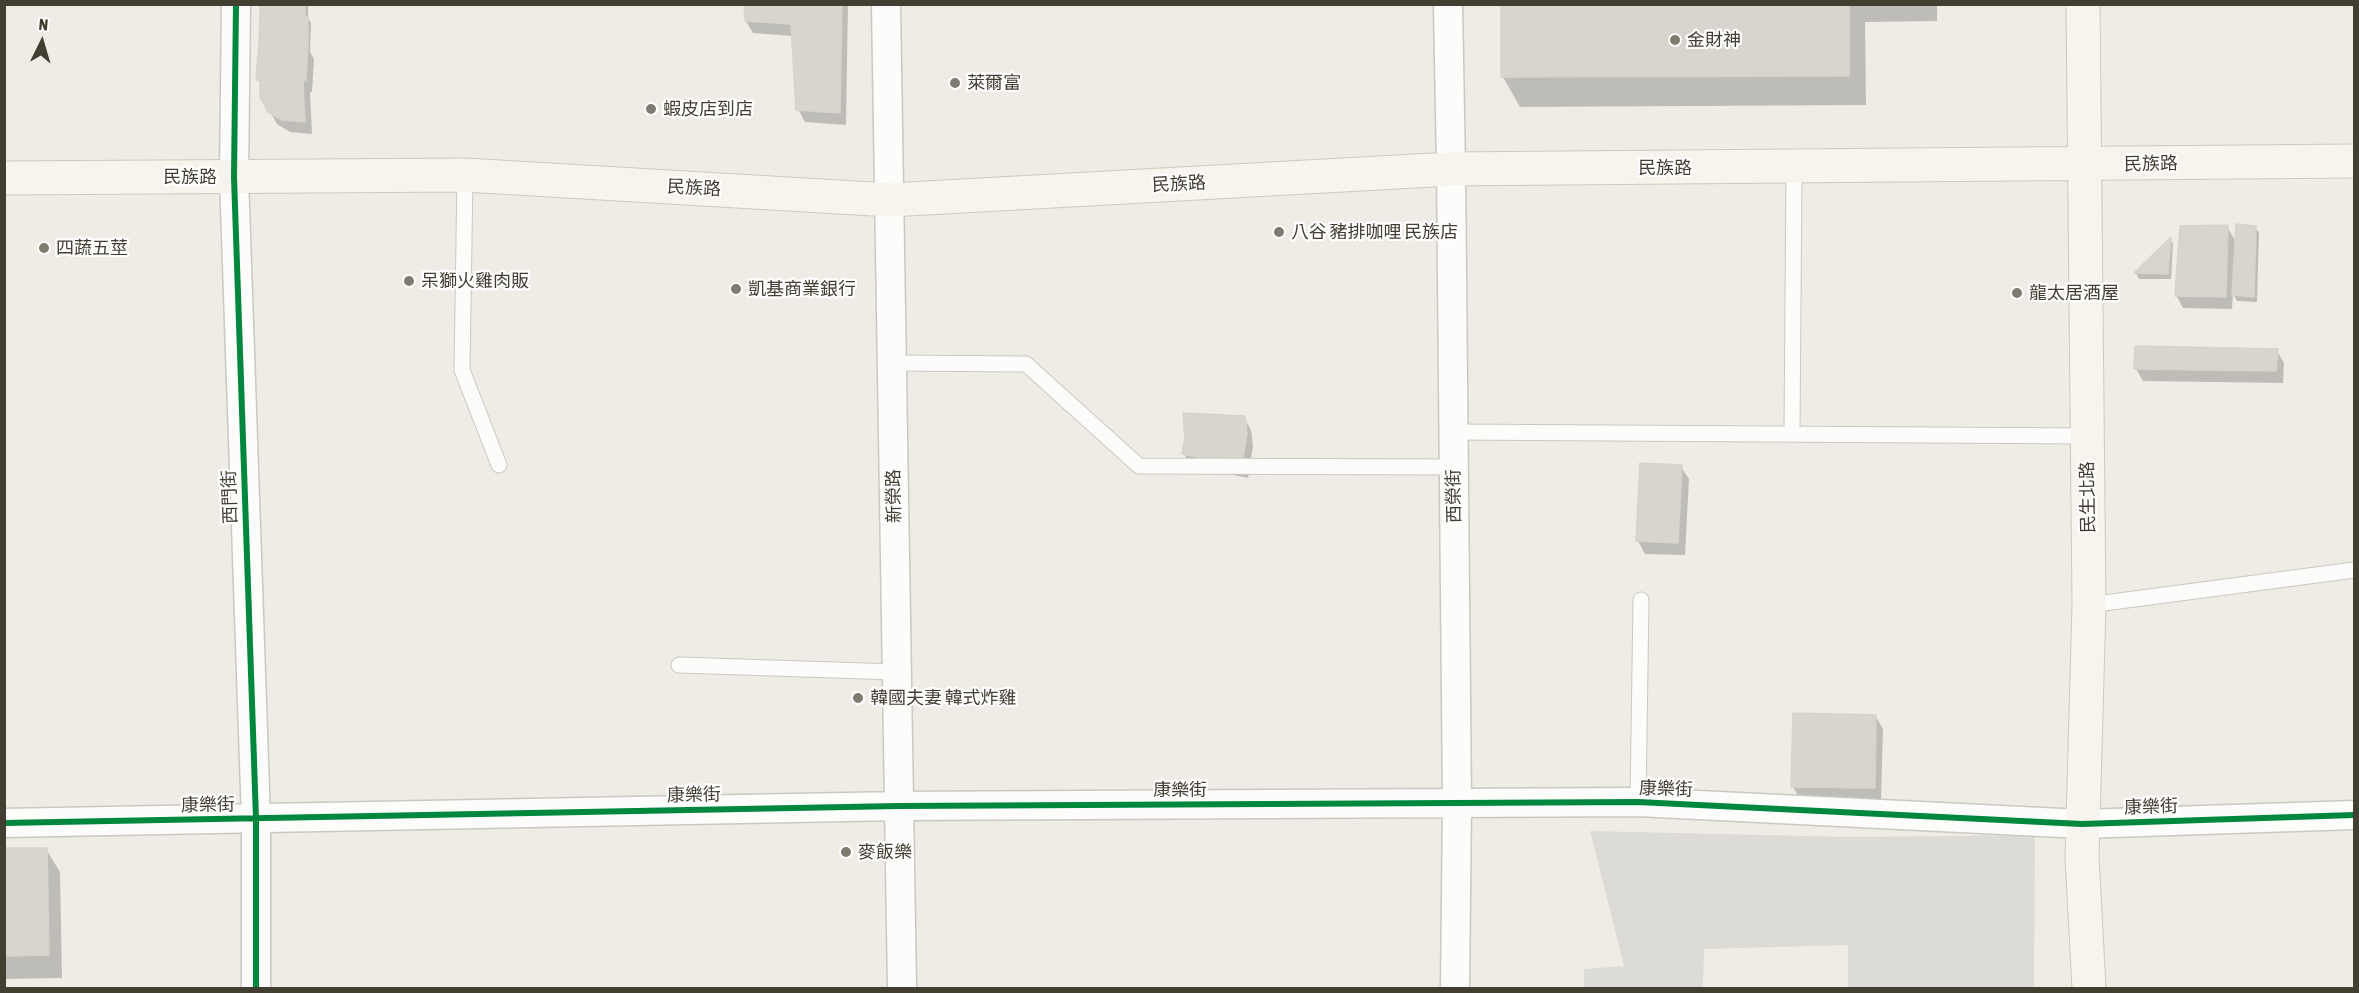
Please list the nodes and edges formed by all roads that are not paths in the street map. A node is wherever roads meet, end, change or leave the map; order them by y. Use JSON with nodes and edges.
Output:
{"nodes":[{"id":1,"x":236,"y":4,"type":"edge"},
{"id":2,"x":886,"y":4,"type":"edge"},
{"id":3,"x":1448,"y":4,"type":"edge"},
{"id":4,"x":2083,"y":4,"type":"edge"},
{"id":5,"x":2355,"y":161,"type":"edge"},
{"id":6,"x":2085,"y":165,"type":"junction"},
{"id":7,"x":1794,"y":167,"type":"junction"},
{"id":8,"x":1451,"y":169,"type":"junction"},
{"id":9,"x":465,"y":175,"type":"junction"},
{"id":10,"x":234,"y":177,"type":"junction"},
{"id":11,"x":4,"y":178,"type":"edge"},
{"id":12,"x":890,"y":200,"type":"junction"},
{"id":13,"x":891,"y":363,"type":"junction"},
{"id":14,"x":1454,"y":432,"type":"junction"},
{"id":15,"x":1792,"y":433,"type":"junction"},
{"id":16,"x":2087,"y":436,"type":"junction"},
{"id":17,"x":499,"y":465,"type":"dead end"},
{"id":18,"x":1454,"y":467,"type":"junction"},
{"id":19,"x":2355,"y":570,"type":"edge"},
{"id":20,"x":1641,"y":600,"type":"dead end"},
{"id":21,"x":2089,"y":605,"type":"junction"},
{"id":22,"x":679,"y":665,"type":"dead end"},
{"id":23,"x":897,"y":672,"type":"junction"},
{"id":24,"x":1638,"y":802,"type":"junction"},
{"id":25,"x":1457,"y":804,"type":"junction"},
{"id":26,"x":899,"y":806,"type":"junction"},
{"id":27,"x":2355,"y":815,"type":"edge"},
{"id":28,"x":256,"y":819,"type":"junction"},
{"id":29,"x":4,"y":823,"type":"edge"},
{"id":30,"x":2082,"y":824,"type":"junction"},
{"id":31,"x":256,"y":988,"type":"edge"},
{"id":32,"x":902,"y":988,"type":"edge"},
{"id":33,"x":1455,"y":988,"type":"edge"},
{"id":34,"x":2089,"y":988,"type":"edge"}],
"edges":[{"from":1,"to":10,"type":"street","name":"西門街"},
{"from":2,"to":12,"type":"street","name":"新榮路"},
{"from":3,"to":8,"type":"street","name":"西榮街"},
{"from":4,"to":6,"type":"main road","name":"民生北路"},
{"from":5,"to":6,"type":"main road","name":"民族路"},
{"from":6,"to":7,"type":"main road","name":"民族路"},
{"from":6,"to":16,"type":"main road","name":"民生北路"},
{"from":7,"to":8,"type":"main road","name":"民族路"},
{"from":7,"to":15,"type":"lane"},
{"from":8,"to":12,"type":"main road","name":"民族路"},
{"from":8,"to":14,"type":"street","name":"西榮街"},
{"from":9,"to":10,"type":"main road","name":"民族路"},
{"from":9,"to":12,"type":"main road","name":"民族路"},
{"from":9,"to":17,"type":"lane"},
{"from":10,"to":11,"type":"main road","name":"民族路"},
{"from":10,"to":28,"type":"street","name":"西門街"},
{"from":12,"to":13,"type":"street","name":"新榮路"},
{"from":13,"to":18,"type":"lane"},
{"from":13,"to":23,"type":"street","name":"新榮路"},
{"from":14,"to":15,"type":"lane"},
{"from":14,"to":18,"type":"street","name":"西榮街"},
{"from":15,"to":16,"type":"lane"},
{"from":16,"to":21,"type":"main road","name":"民生北路"},
{"from":18,"to":25,"type":"street","name":"西榮街"},
{"from":19,"to":21,"type":"lane"},
{"from":20,"to":24,"type":"lane"},
{"from":21,"to":30,"type":"main road","name":"民生北路"},
{"from":22,"to":23,"type":"lane"},
{"from":23,"to":26,"type":"street","name":"新榮路"},
{"from":24,"to":25,"type":"street","name":"康樂街"},
{"from":24,"to":30,"type":"street","name":"康樂街"},
{"from":25,"to":26,"type":"street","name":"康樂街"},
{"from":25,"to":33,"type":"street","name":"西榮街"},
{"from":26,"to":28,"type":"street","name":"康樂街"},
{"from":26,"to":32,"type":"street","name":"新榮路"},
{"from":27,"to":30,"type":"street","name":"康樂街"},
{"from":28,"to":29,"type":"street","name":"康樂街"},
{"from":28,"to":31,"type":"street","name":"西門街"},
{"from":30,"to":34,"type":"main road","name":"民生北路"}]}
